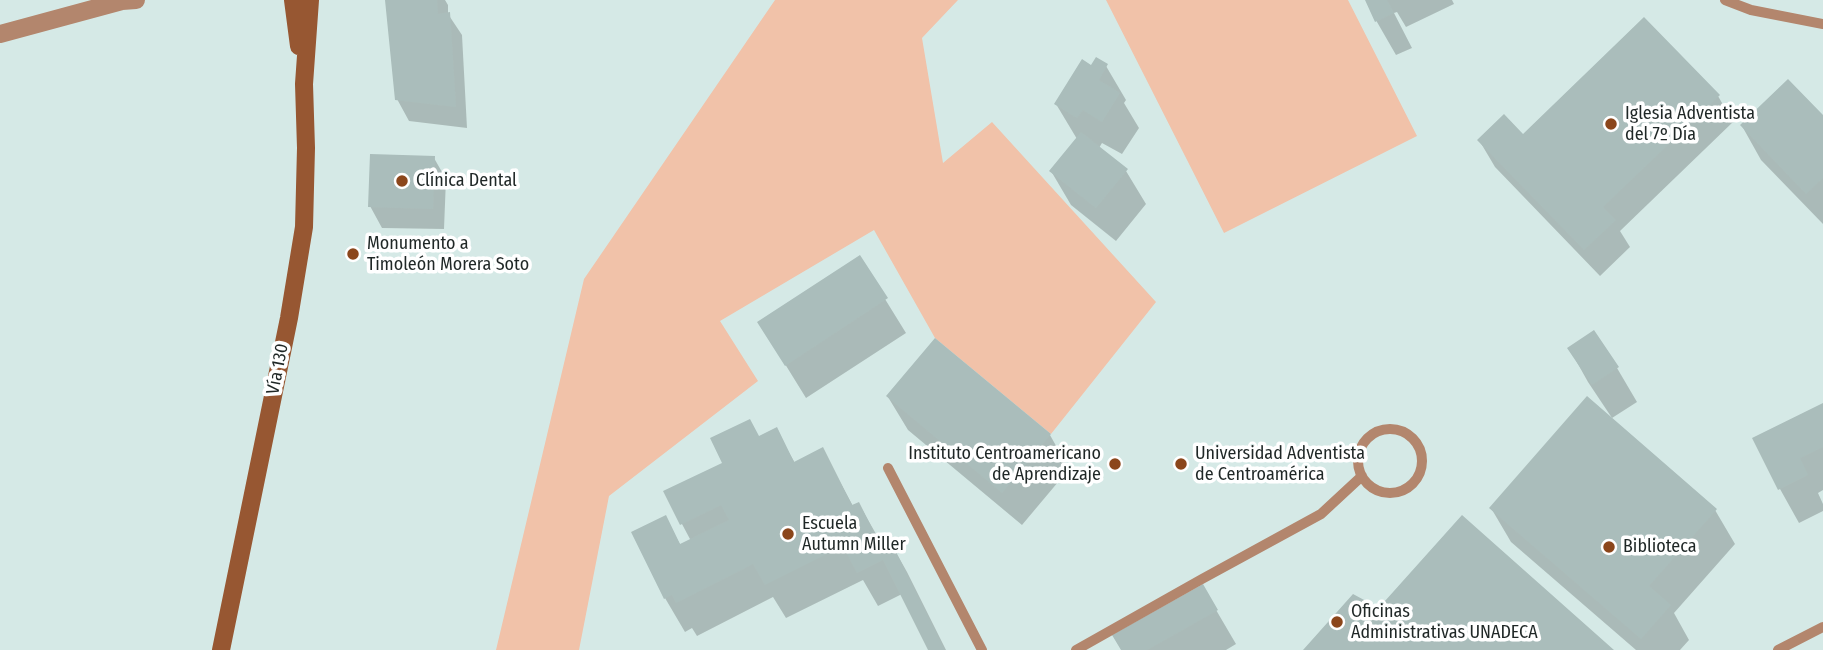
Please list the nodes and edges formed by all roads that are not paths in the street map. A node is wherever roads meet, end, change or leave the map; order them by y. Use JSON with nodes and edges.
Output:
{"nodes":[{"id":1,"x":123,"y":0,"type":"edge"},
{"id":2,"x":136,"y":0,"type":"edge"},
{"id":3,"x":293,"y":0,"type":"edge"},
{"id":4,"x":310,"y":0,"type":"edge"},
{"id":5,"x":1726,"y":0,"type":"edge"},
{"id":6,"x":1823,"y":24,"type":"edge"},
{"id":7,"x":0,"y":34,"type":"edge"},
{"id":8,"x":304,"y":84,"type":"junction"},
{"id":9,"x":888,"y":467,"type":"dead end"},
{"id":10,"x":1362,"y":476,"type":"junction"},
{"id":11,"x":1823,"y":627,"type":"edge"},
{"id":12,"x":221,"y":650,"type":"edge"},
{"id":13,"x":982,"y":650,"type":"edge"},
{"id":14,"x":1076,"y":650,"type":"edge"},
{"id":15,"x":1778,"y":650,"type":"edge"}],
"edges":[{"from":1,"to":2,"type":"street"},
{"from":1,"to":7,"type":"street"},
{"from":3,"to":8,"type":"main road","name":"Vía 130"},
{"from":4,"to":8,"type":"main road","name":"Vía 130"},
{"from":5,"to":6,"type":"lane"},
{"from":8,"to":12,"type":"main road","name":"Vía 130"},
{"from":9,"to":13,"type":"lane"},
{"from":10,"to":10,"type":"lane"},
{"from":10,"to":14,"type":"lane"},
{"from":11,"to":15,"type":"lane"}]}
